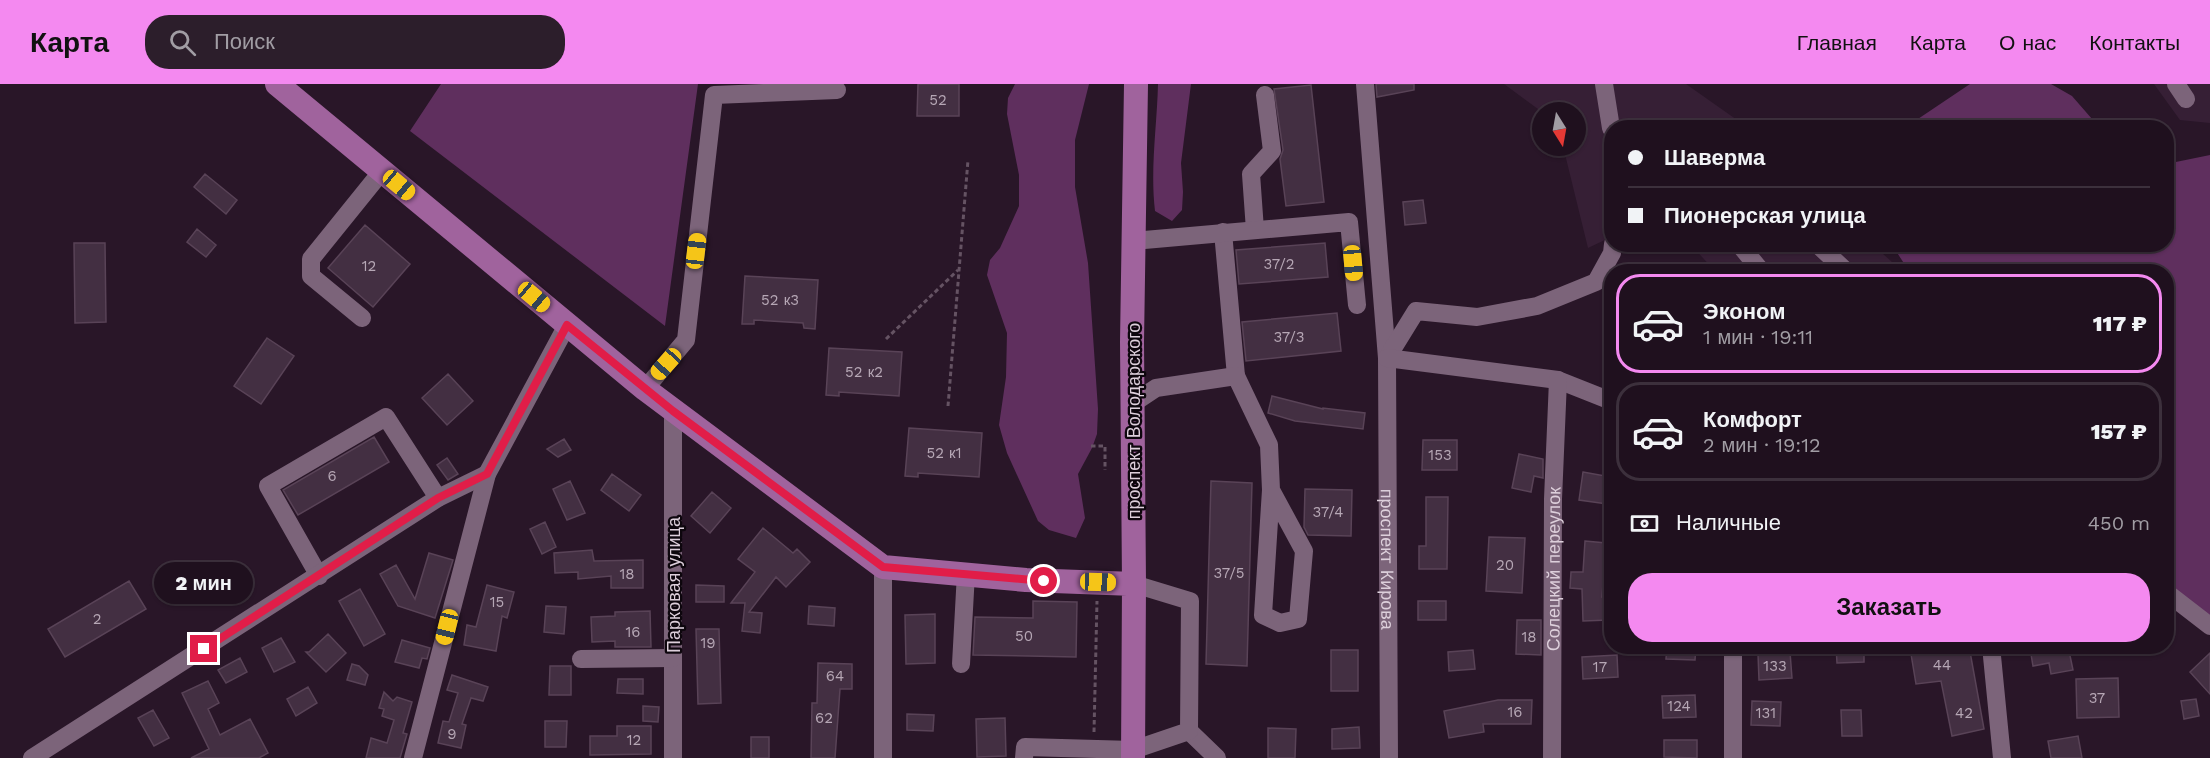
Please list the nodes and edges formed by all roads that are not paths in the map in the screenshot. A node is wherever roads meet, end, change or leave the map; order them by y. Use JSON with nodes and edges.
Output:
{"nodes":[{"id":1,"x":277,"y":84,"type":"edge"},
{"id":2,"x":1136,"y":84,"type":"edge"},
{"id":3,"x":1365,"y":84,"type":"edge"},
{"id":4,"x":1604,"y":84,"type":"edge"},
{"id":5,"x":837,"y":90,"type":"dead end"},
{"id":6,"x":1265,"y":95,"type":"dead end"},
{"id":7,"x":1613,"y":120,"type":"edge"},
{"id":8,"x":382,"y":171,"type":"junction"},
{"id":9,"x":1255,"y":230,"type":"junction"},
{"id":10,"x":1223,"y":232,"type":"junction"},
{"id":11,"x":1133,"y":241,"type":"junction"},
{"id":12,"x":1746,"y":252,"type":"edge"},
{"id":13,"x":1826,"y":252,"type":"edge"},
{"id":14,"x":1755,"y":264,"type":"edge"},
{"id":15,"x":1838,"y":264,"type":"edge"},
{"id":16,"x":1604,"y":268,"type":"edge"},
{"id":17,"x":1357,"y":305,"type":"dead end"},
{"id":18,"x":362,"y":318,"type":"dead end"},
{"id":19,"x":567,"y":325,"type":"junction"},
{"id":20,"x":1387,"y":358,"type":"junction"},
{"id":21,"x":1236,"y":376,"type":"junction"},
{"id":22,"x":1558,"y":380,"type":"junction"},
{"id":23,"x":645,"y":388,"type":"junction"},
{"id":24,"x":1604,"y":398,"type":"edge"},
{"id":25,"x":1131,"y":404,"type":"junction"},
{"id":26,"x":673,"y":411,"type":"junction"},
{"id":27,"x":487,"y":474,"type":"junction"},
{"id":28,"x":1271,"y":490,"type":"junction"},
{"id":29,"x":438,"y":498,"type":"junction"},
{"id":30,"x":883,"y":567,"type":"junction"},
{"id":31,"x":966,"y":573,"type":"junction"},
{"id":32,"x":319,"y":576,"type":"junction"},
{"id":33,"x":1134,"y":584,"type":"junction"},
{"id":34,"x":2174,"y":598,"type":"edge"},
{"id":35,"x":2210,"y":626,"type":"edge"},
{"id":36,"x":1734,"y":654,"type":"edge"},
{"id":37,"x":1992,"y":654,"type":"edge"},
{"id":38,"x":673,"y":658,"type":"junction"},
{"id":39,"x":581,"y":659,"type":"dead end"},
{"id":40,"x":961,"y":664,"type":"dead end"},
{"id":41,"x":1189,"y":731,"type":"junction"},
{"id":42,"x":1133,"y":754,"type":"edge"},
{"id":43,"x":32,"y":758,"type":"edge"},
{"id":44,"x":413,"y":758,"type":"edge"},
{"id":45,"x":674,"y":758,"type":"edge"},
{"id":46,"x":883,"y":758,"type":"edge"},
{"id":47,"x":1024,"y":758,"type":"edge"},
{"id":48,"x":1217,"y":758,"type":"edge"},
{"id":49,"x":1389,"y":758,"type":"edge"},
{"id":50,"x":1552,"y":758,"type":"edge"},
{"id":51,"x":1733,"y":758,"type":"edge"},
{"id":52,"x":2002,"y":758,"type":"edge"}],
"edges":[{"from":1,"to":8,"type":"main road"},
{"from":2,"to":11,"type":"main road","name":"проспект Володарского"},
{"from":3,"to":20,"type":"street","name":"проспект Кирова"},
{"from":4,"to":7,"type":"street"},
{"from":5,"to":23,"type":"street"},
{"from":6,"to":9,"type":"street"},
{"from":8,"to":18,"type":"street"},
{"from":8,"to":19,"type":"main road"},
{"from":9,"to":10,"type":"street"},
{"from":9,"to":17,"type":"street"},
{"from":10,"to":11,"type":"street"},
{"from":10,"to":21,"type":"street"},
{"from":11,"to":25,"type":"main road","name":"проспект Володарского"},
{"from":12,"to":14,"type":"street"},
{"from":13,"to":15,"type":"street"},
{"from":16,"to":20,"type":"street"},
{"from":19,"to":23,"type":"main road"},
{"from":19,"to":27,"type":"street"},
{"from":20,"to":22,"type":"street"},
{"from":20,"to":49,"type":"street","name":"проспект Кирова"},
{"from":21,"to":25,"type":"street"},
{"from":21,"to":28,"type":"street"},
{"from":22,"to":24,"type":"street"},
{"from":22,"to":50,"type":"street","name":"Солецкий переулок"},
{"from":23,"to":26,"type":"main road"},
{"from":25,"to":33,"type":"main road","name":"проспект Володарского"},
{"from":26,"to":30,"type":"main road"},
{"from":26,"to":38,"type":"street","name":"Парковая улица"},
{"from":27,"to":29,"type":"street"},
{"from":27,"to":44,"type":"street"},
{"from":28,"to":28,"type":"street"},
{"from":29,"to":32,"type":"street"},
{"from":29,"to":32,"type":"street"},
{"from":30,"to":31,"type":"main road"},
{"from":30,"to":46,"type":"street"},
{"from":31,"to":33,"type":"main road"},
{"from":31,"to":40,"type":"street"},
{"from":32,"to":43,"type":"street"},
{"from":33,"to":41,"type":"street"},
{"from":33,"to":42,"type":"main road","name":"проспект Володарского"},
{"from":34,"to":35,"type":"street"},
{"from":36,"to":51,"type":"street"},
{"from":37,"to":52,"type":"street"},
{"from":38,"to":39,"type":"street"},
{"from":38,"to":45,"type":"street","name":"Парковая улица"},
{"from":41,"to":42,"type":"street"},
{"from":41,"to":48,"type":"street"},
{"from":42,"to":47,"type":"street"}]}
